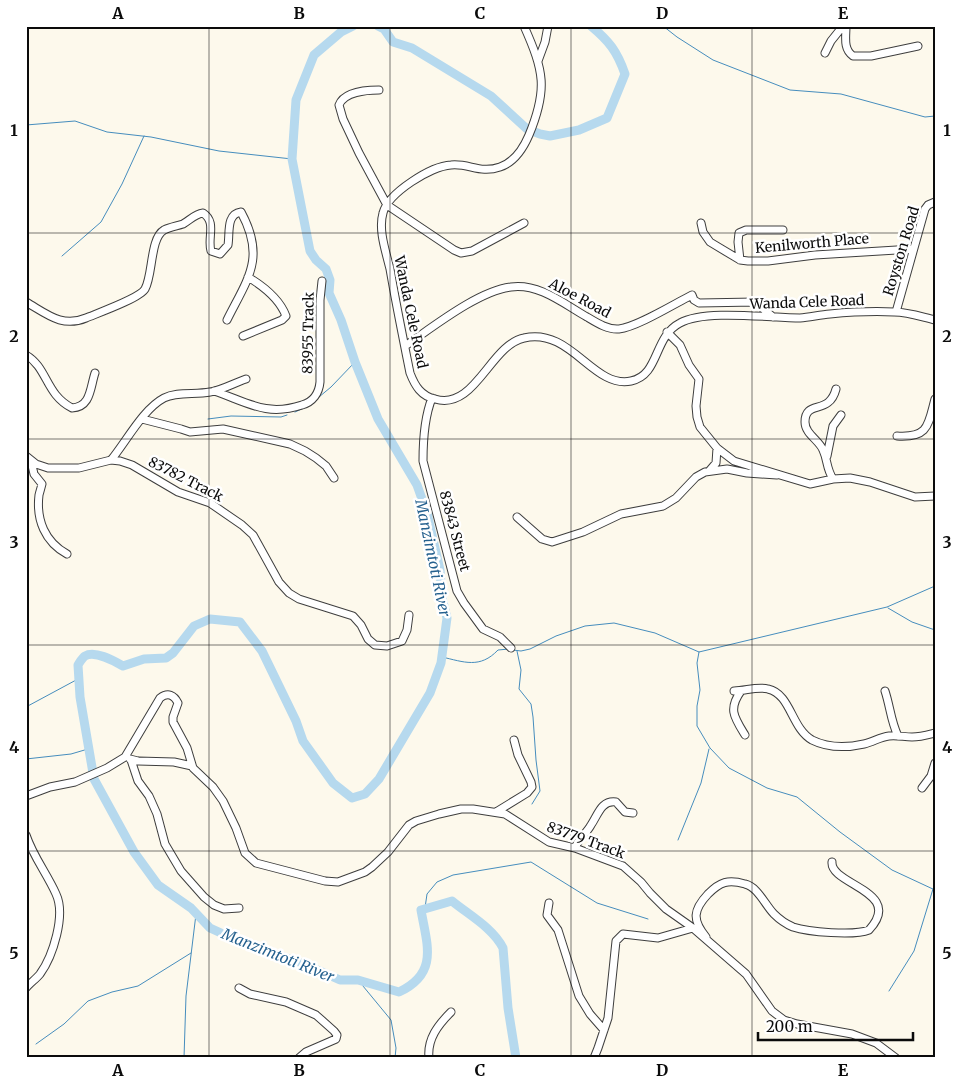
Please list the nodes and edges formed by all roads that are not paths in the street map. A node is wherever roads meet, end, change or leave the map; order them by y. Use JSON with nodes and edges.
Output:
{"nodes":[{"id":1,"x":524,"y":26,"type":"edge"},
{"id":2,"x":548,"y":26,"type":"edge"},
{"id":3,"x":845,"y":26,"type":"edge"},
{"id":4,"x":918,"y":46,"type":"dead end"},
{"id":5,"x":825,"y":53,"type":"dead end"},
{"id":6,"x":538,"y":61,"type":"junction"},
{"id":7,"x":379,"y":90,"type":"dead end"},
{"id":8,"x":935,"y":202,"type":"edge"},
{"id":9,"x":386,"y":205,"type":"junction"},
{"id":10,"x":524,"y":223,"type":"dead end"},
{"id":11,"x":701,"y":223,"type":"dead end"},
{"id":12,"x":783,"y":230,"type":"dead end"},
{"id":13,"x":913,"y":248,"type":"junction"},
{"id":14,"x":740,"y":260,"type":"junction"},
{"id":15,"x":248,"y":277,"type":"junction"},
{"id":16,"x":322,"y":282,"type":"dead end"},
{"id":17,"x":26,"y":302,"type":"edge"},
{"id":18,"x":896,"y":312,"type":"junction"},
{"id":19,"x":773,"y":317,"type":"junction"},
{"id":20,"x":227,"y":320,"type":"dead end"},
{"id":21,"x":935,"y":320,"type":"edge"},
{"id":22,"x":667,"y":332,"type":"junction"},
{"id":23,"x":243,"y":336,"type":"dead end"},
{"id":24,"x":405,"y":346,"type":"junction"},
{"id":25,"x":26,"y":355,"type":"edge"},
{"id":26,"x":95,"y":373,"type":"dead end"},
{"id":27,"x":246,"y":379,"type":"dead end"},
{"id":28,"x":836,"y":389,"type":"dead end"},
{"id":29,"x":214,"y":391,"type":"junction"},
{"id":30,"x":432,"y":398,"type":"junction"},
{"id":31,"x":935,"y":399,"type":"edge"},
{"id":32,"x":841,"y":415,"type":"dead end"},
{"id":33,"x":142,"y":419,"type":"junction"},
{"id":34,"x":896,"y":436,"type":"dead end"},
{"id":35,"x":717,"y":448,"type":"junction"},
{"id":36,"x":29,"y":459,"type":"edge"},
{"id":37,"x":111,"y":460,"type":"junction"},
{"id":38,"x":826,"y":462,"type":"junction"},
{"id":39,"x":710,"y":470,"type":"junction"},
{"id":40,"x":782,"y":476,"type":"junction"},
{"id":41,"x":334,"y":478,"type":"dead end"},
{"id":42,"x":834,"y":479,"type":"junction"},
{"id":43,"x":935,"y":496,"type":"edge"},
{"id":44,"x":516,"y":517,"type":"dead end"},
{"id":45,"x":67,"y":554,"type":"dead end"},
{"id":46,"x":409,"y":615,"type":"dead end"},
{"id":47,"x":511,"y":648,"type":"dead end"},
{"id":48,"x":885,"y":691,"type":"dead end"},
{"id":49,"x":935,"y":733,"type":"edge"},
{"id":50,"x":745,"y":734,"type":"dead end"},
{"id":51,"x":898,"y":736,"type":"junction"},
{"id":52,"x":514,"y":740,"type":"dead end"},
{"id":53,"x":128,"y":758,"type":"junction"},
{"id":54,"x":935,"y":763,"type":"edge"},
{"id":55,"x":192,"y":766,"type":"junction"},
{"id":56,"x":922,"y":788,"type":"dead end"},
{"id":57,"x":26,"y":796,"type":"edge"},
{"id":58,"x":496,"y":812,"type":"junction"},
{"id":59,"x":634,"y":813,"type":"dead end"},
{"id":60,"x":26,"y":835,"type":"edge"},
{"id":61,"x":575,"y":848,"type":"junction"},
{"id":62,"x":832,"y":862,"type":"dead end"},
{"id":63,"x":549,"y":903,"type":"dead end"},
{"id":64,"x":239,"y":908,"type":"dead end"},
{"id":65,"x":692,"y":928,"type":"junction"},
{"id":66,"x":716,"y":949,"type":"junction"},
{"id":67,"x":26,"y":988,"type":"edge"},
{"id":68,"x":239,"y":988,"type":"dead end"},
{"id":69,"x":451,"y":1012,"type":"dead end"},
{"id":70,"x":604,"y":1030,"type":"junction"},
{"id":71,"x":299,"y":1058,"type":"edge"},
{"id":72,"x":429,"y":1058,"type":"edge"},
{"id":73,"x":594,"y":1058,"type":"edge"},
{"id":74,"x":896,"y":1058,"type":"edge"}],
"edges":[{"from":1,"to":6,"type":"street"},
{"from":2,"to":6,"type":"street"},
{"from":3,"to":4,"type":"street"},
{"from":3,"to":5,"type":"street"},
{"from":6,"to":9,"type":"street"},
{"from":7,"to":9,"type":"street"},
{"from":8,"to":13,"type":"street","name":"Royston Road"},
{"from":9,"to":10,"type":"street"},
{"from":9,"to":24,"type":"street","name":"Wanda Cele Road"},
{"from":11,"to":14,"type":"street","name":"Kenilworth Place"},
{"from":12,"to":14,"type":"street"},
{"from":13,"to":14,"type":"street","name":"Kenilworth Place"},
{"from":13,"to":18,"type":"street","name":"Royston Road"},
{"from":15,"to":17,"type":"street"},
{"from":15,"to":20,"type":"street"},
{"from":15,"to":23,"type":"street"},
{"from":16,"to":29,"type":"street","name":"83955 Track"},
{"from":18,"to":19,"type":"street","name":"Wanda Cele Road"},
{"from":18,"to":21,"type":"street","name":"Wanda Cele Road"},
{"from":19,"to":22,"type":"street","name":"Wanda Cele Road"},
{"from":19,"to":24,"type":"street","name":"Aloe Road"},
{"from":22,"to":30,"type":"street"},
{"from":22,"to":35,"type":"street"},
{"from":24,"to":30,"type":"street","name":"Wanda Cele Road"},
{"from":25,"to":26,"type":"street"},
{"from":27,"to":29,"type":"street"},
{"from":28,"to":38,"type":"street"},
{"from":29,"to":33,"type":"street"},
{"from":30,"to":47,"type":"street","name":"83843 Street"},
{"from":31,"to":34,"type":"street"},
{"from":32,"to":38,"type":"street"},
{"from":33,"to":37,"type":"street"},
{"from":33,"to":41,"type":"street"},
{"from":35,"to":39,"type":"street"},
{"from":35,"to":40,"type":"street"},
{"from":36,"to":37,"type":"street","name":"83782 Track"},
{"from":36,"to":45,"type":"street"},
{"from":37,"to":46,"type":"street","name":"83782 Track"},
{"from":38,"to":42,"type":"street"},
{"from":39,"to":40,"type":"street"},
{"from":39,"to":44,"type":"street"},
{"from":40,"to":42,"type":"street"},
{"from":42,"to":43,"type":"street"},
{"from":48,"to":51,"type":"street"},
{"from":49,"to":51,"type":"street"},
{"from":50,"to":51,"type":"street"},
{"from":52,"to":58,"type":"street"},
{"from":53,"to":55,"type":"street"},
{"from":53,"to":55,"type":"street","name":"83779 Track"},
{"from":53,"to":57,"type":"street","name":"83779 Track"},
{"from":53,"to":64,"type":"street"},
{"from":54,"to":56,"type":"street"},
{"from":55,"to":58,"type":"street","name":"83779 Track"},
{"from":58,"to":61,"type":"street","name":"83779 Track"},
{"from":59,"to":61,"type":"street"},
{"from":60,"to":67,"type":"street"},
{"from":61,"to":65,"type":"street","name":"83779 Track"},
{"from":62,"to":66,"type":"street"},
{"from":63,"to":70,"type":"street"},
{"from":65,"to":66,"type":"street","name":"83779 Track"},
{"from":65,"to":70,"type":"street"},
{"from":66,"to":74,"type":"street","name":"83779 Track"},
{"from":68,"to":71,"type":"street"},
{"from":69,"to":72,"type":"street"},
{"from":70,"to":73,"type":"street"}]}
